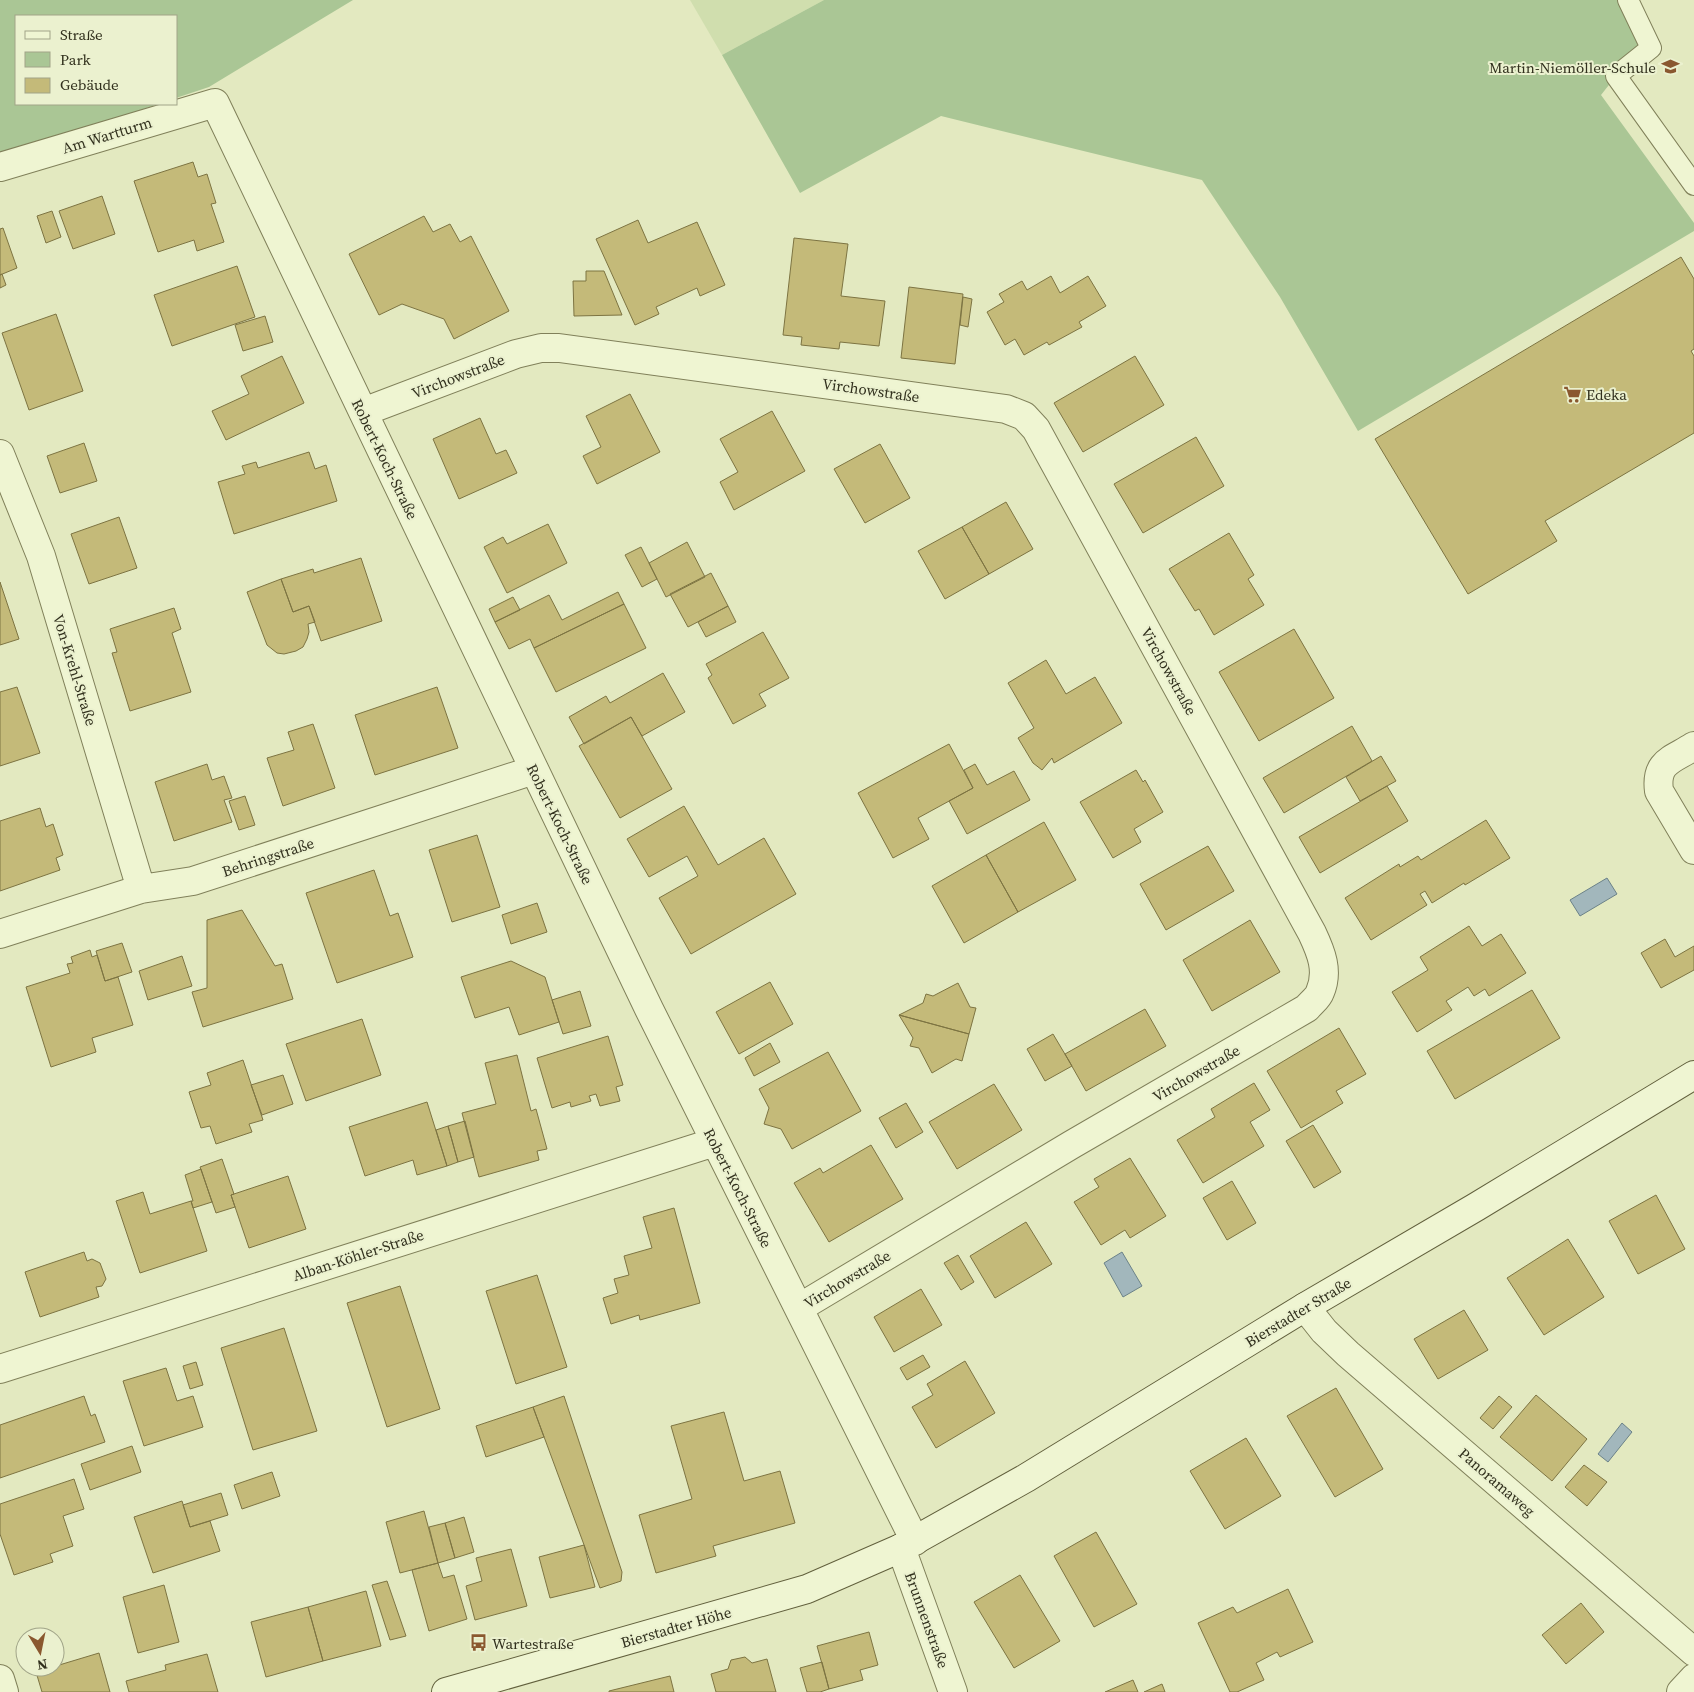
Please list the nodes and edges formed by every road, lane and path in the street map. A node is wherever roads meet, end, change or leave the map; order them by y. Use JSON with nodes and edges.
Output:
{"nodes":[{"id":1,"x":1628,"y":0,"type":"edge"},
{"id":2,"x":215,"y":103,"type":"joint"},
{"id":3,"x":0,"y":168,"type":"edge"},
{"id":4,"x":1694,"y":185,"type":"edge"},
{"id":5,"x":363,"y":412,"type":"junction"},
{"id":6,"x":0,"y":454,"type":"edge"},
{"id":7,"x":1694,"y":746,"type":"edge"},
{"id":8,"x":534,"y":770,"type":"junction"},
{"id":9,"x":1694,"y":850,"type":"edge"},
{"id":10,"x":141,"y":889,"type":"junction"},
{"id":11,"x":0,"y":934,"type":"edge"},
{"id":12,"x":1694,"y":1075,"type":"edge"},
{"id":13,"x":715,"y":1142,"type":"junction"},
{"id":14,"x":1305,"y":1307,"type":"junction"},
{"id":15,"x":799,"y":1308,"type":"junction"},
{"id":16,"x":0,"y":1368,"type":"edge"},
{"id":17,"x":908,"y":1545,"type":"junction"},
{"id":18,"x":1694,"y":1652,"type":"edge"},
{"id":19,"x":1694,"y":1678,"type":"edge"},
{"id":20,"x":0,"y":1679,"type":"edge"},
{"id":21,"x":4,"y":1692,"type":"edge"},
{"id":22,"x":446,"y":1692,"type":"edge"},
{"id":23,"x":953,"y":1692,"type":"edge"},
{"id":24,"x":1681,"y":1692,"type":"edge"}],
"edges":[{"from":1,"to":4,"type":"lane"},
{"from":2,"to":3,"type":"street","name":"Am Wartturm"},
{"from":2,"to":5,"type":"street","name":"Robert-Koch-Straße"},
{"from":5,"to":8,"type":"street","name":"Robert-Koch-Straße"},
{"from":5,"to":15,"type":"street","name":"Virchowstraße"},
{"from":6,"to":10,"type":"street","name":"Von-Krehl-Straße"},
{"from":7,"to":9,"type":"street"},
{"from":8,"to":10,"type":"street","name":"Behringstraße"},
{"from":8,"to":13,"type":"street","name":"Robert-Koch-Straße"},
{"from":10,"to":11,"type":"street","name":"Behringstraße"},
{"from":12,"to":14,"type":"street","name":"Bierstadter Straße"},
{"from":13,"to":15,"type":"street","name":"Robert-Koch-Straße"},
{"from":13,"to":16,"type":"street","name":"Alban-Köhler-Straße"},
{"from":14,"to":17,"type":"street","name":"Bierstadter Straße"},
{"from":14,"to":18,"type":"street","name":"Panoramaweg"},
{"from":15,"to":17,"type":"street","name":"Robert-Koch-Straße"},
{"from":17,"to":22,"type":"street","name":"Bierstadter Höhe"},
{"from":17,"to":23,"type":"street","name":"Brunnenstraße"},
{"from":19,"to":24,"type":"street"},
{"from":20,"to":21,"type":"street"}]}
